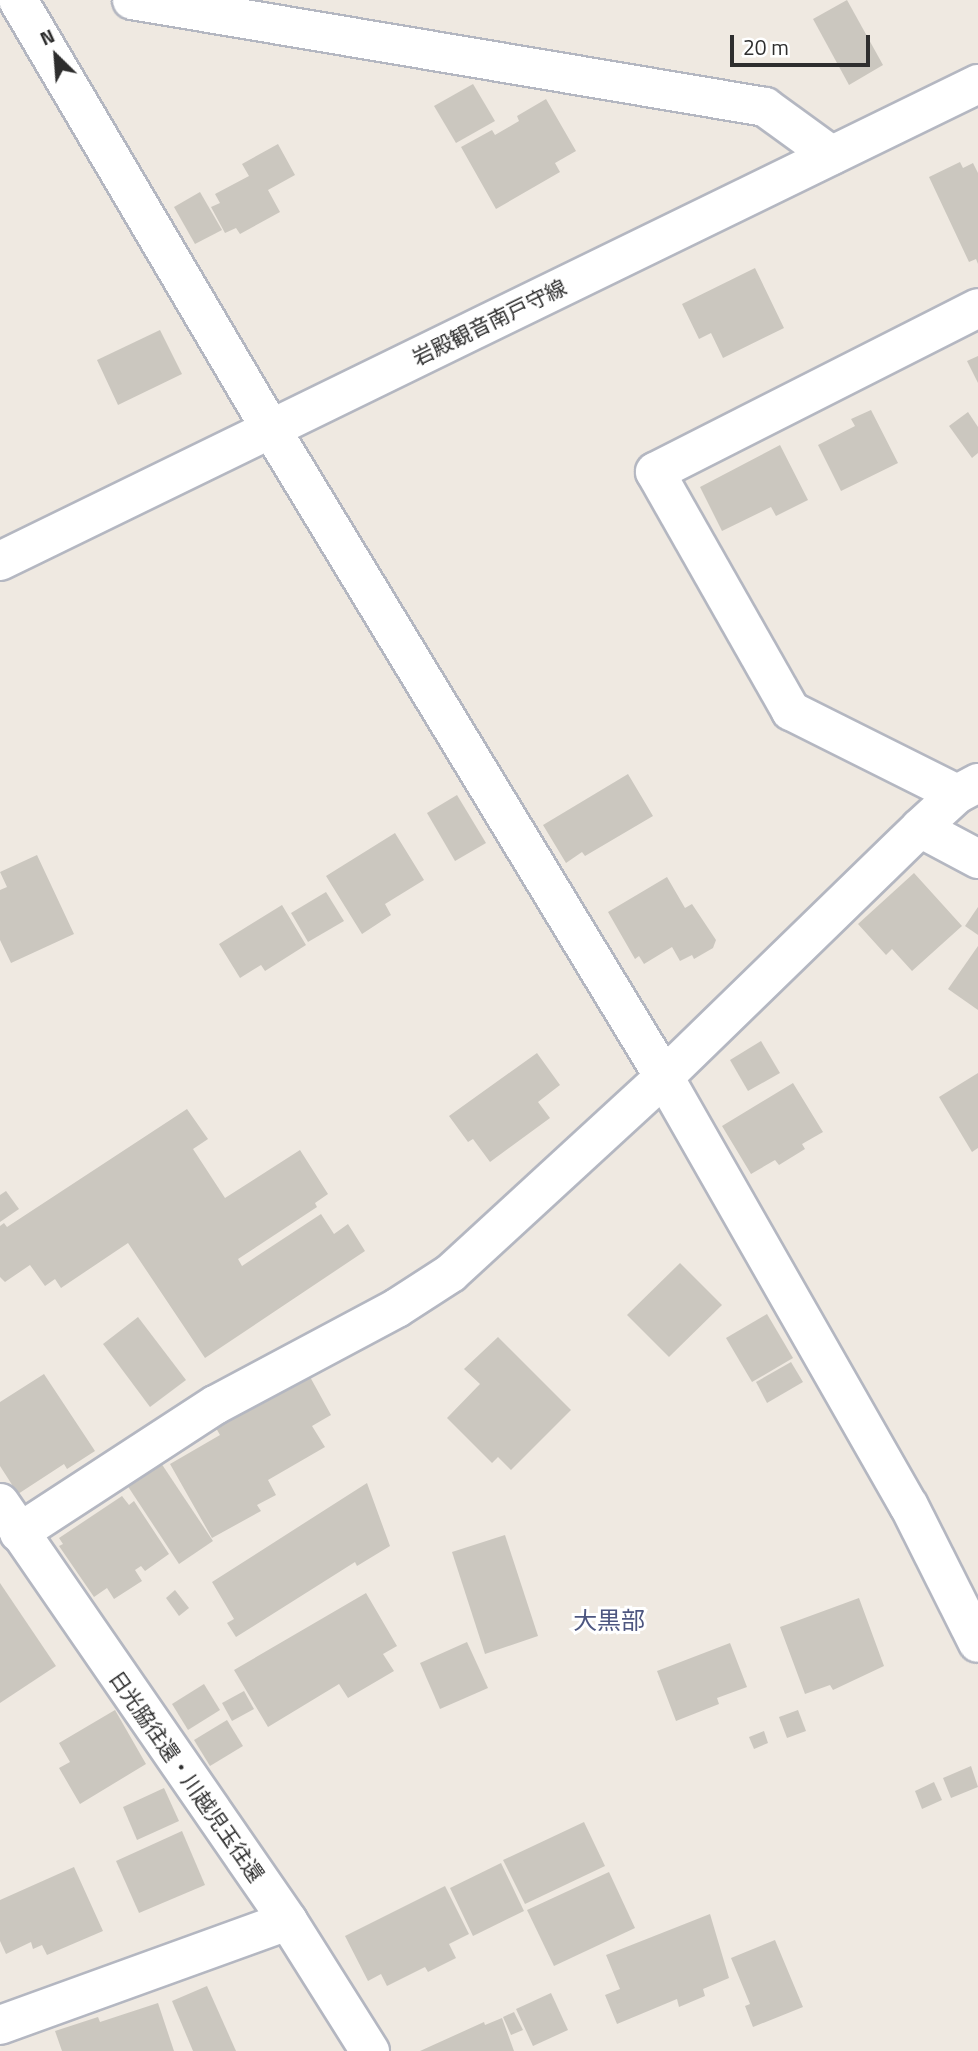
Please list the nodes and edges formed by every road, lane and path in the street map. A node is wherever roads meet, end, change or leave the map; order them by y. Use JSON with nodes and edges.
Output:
{"nodes":[{"id":1,"x":18,"y":0,"type":"edge"},
{"id":2,"x":132,"y":0,"type":"edge"},
{"id":3,"x":978,"y":84,"type":"edge"},
{"id":4,"x":831,"y":155,"type":"junction"},
{"id":5,"x":978,"y":307,"type":"edge"},
{"id":6,"x":271,"y":429,"type":"junction"},
{"id":7,"x":0,"y":561,"type":"edge"},
{"id":8,"x":968,"y":788,"type":"edge"},
{"id":9,"x":920,"y":828,"type":"junction"},
{"id":10,"x":978,"y":859,"type":"edge"},
{"id":11,"x":664,"y":1077,"type":"junction"},
{"id":12,"x":8,"y":1524,"type":"edge"},
{"id":13,"x":978,"y":1643,"type":"edge"},
{"id":14,"x":288,"y":1921,"type":"junction"},
{"id":15,"x":0,"y":2028,"type":"edge"},
{"id":16,"x":10,"y":2051,"type":"edge"},
{"id":17,"x":370,"y":2051,"type":"edge"}],
"edges":[{"from":1,"to":6,"type":"street"},
{"from":2,"to":4,"type":"street"},
{"from":3,"to":4,"type":"street","name":"岩殿観音南戸守線"},
{"from":4,"to":6,"type":"street","name":"岩殿観音南戸守線"},
{"from":5,"to":8,"type":"street"},
{"from":6,"to":7,"type":"street","name":"岩殿観音南戸守線"},
{"from":6,"to":11,"type":"street"},
{"from":8,"to":9,"type":"street"},
{"from":9,"to":10,"type":"street"},
{"from":9,"to":11,"type":"street"},
{"from":11,"to":12,"type":"street"},
{"from":11,"to":13,"type":"street"},
{"from":12,"to":14,"type":"street","name":"日光脇往還・川越児玉往還"},
{"from":14,"to":15,"type":"street"},
{"from":14,"to":17,"type":"street","name":"日光脇往還・川越児玉往還"},
{"from":15,"to":16,"type":"street"}]}
